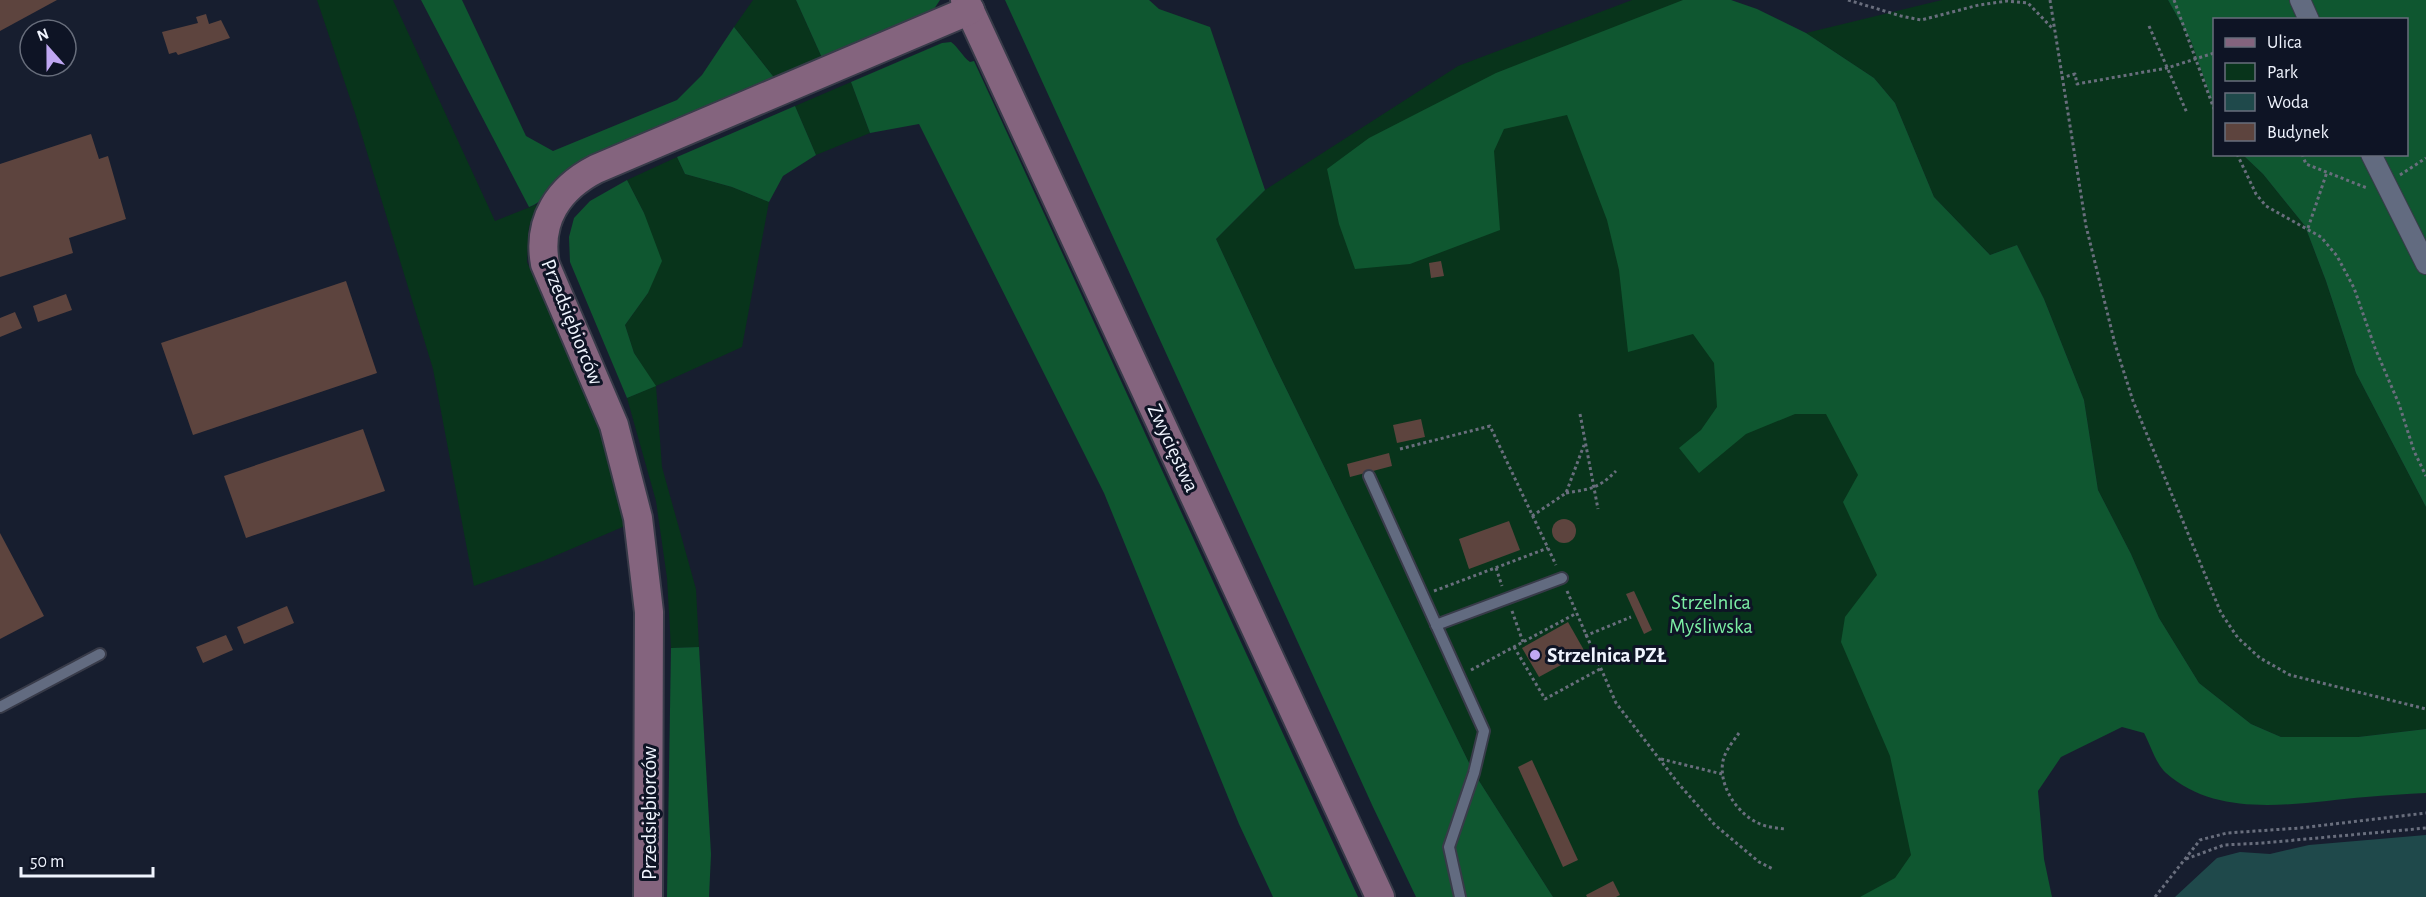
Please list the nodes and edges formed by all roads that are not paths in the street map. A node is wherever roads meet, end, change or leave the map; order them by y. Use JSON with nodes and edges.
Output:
{"nodes":[{"id":1,"x":2300,"y":0,"type":"edge"},
{"id":2,"x":968,"y":5,"type":"edge"},
{"id":3,"x":2308,"y":18,"type":"edge"},
{"id":4,"x":2372,"y":156,"type":"edge"},
{"id":5,"x":2426,"y":264,"type":"edge"},
{"id":6,"x":1370,"y":476,"type":"dead end"},
{"id":7,"x":1562,"y":578,"type":"road end"},
{"id":8,"x":1436,"y":625,"type":"junction"},
{"id":9,"x":100,"y":654,"type":"dead end"},
{"id":10,"x":0,"y":707,"type":"edge"},
{"id":11,"x":648,"y":897,"type":"edge"},
{"id":12,"x":1380,"y":897,"type":"edge"},
{"id":13,"x":1460,"y":897,"type":"edge"}],
"edges":[{"from":1,"to":3,"type":"street"},
{"from":2,"to":11,"type":"street","name":"Przedsiębiorców"},
{"from":2,"to":12,"type":"street","name":"Zwycięstwa"},
{"from":4,"to":5,"type":"street"},
{"from":6,"to":8,"type":"lane"},
{"from":7,"to":8,"type":"lane"},
{"from":8,"to":13,"type":"lane"},
{"from":9,"to":10,"type":"lane"}]}
